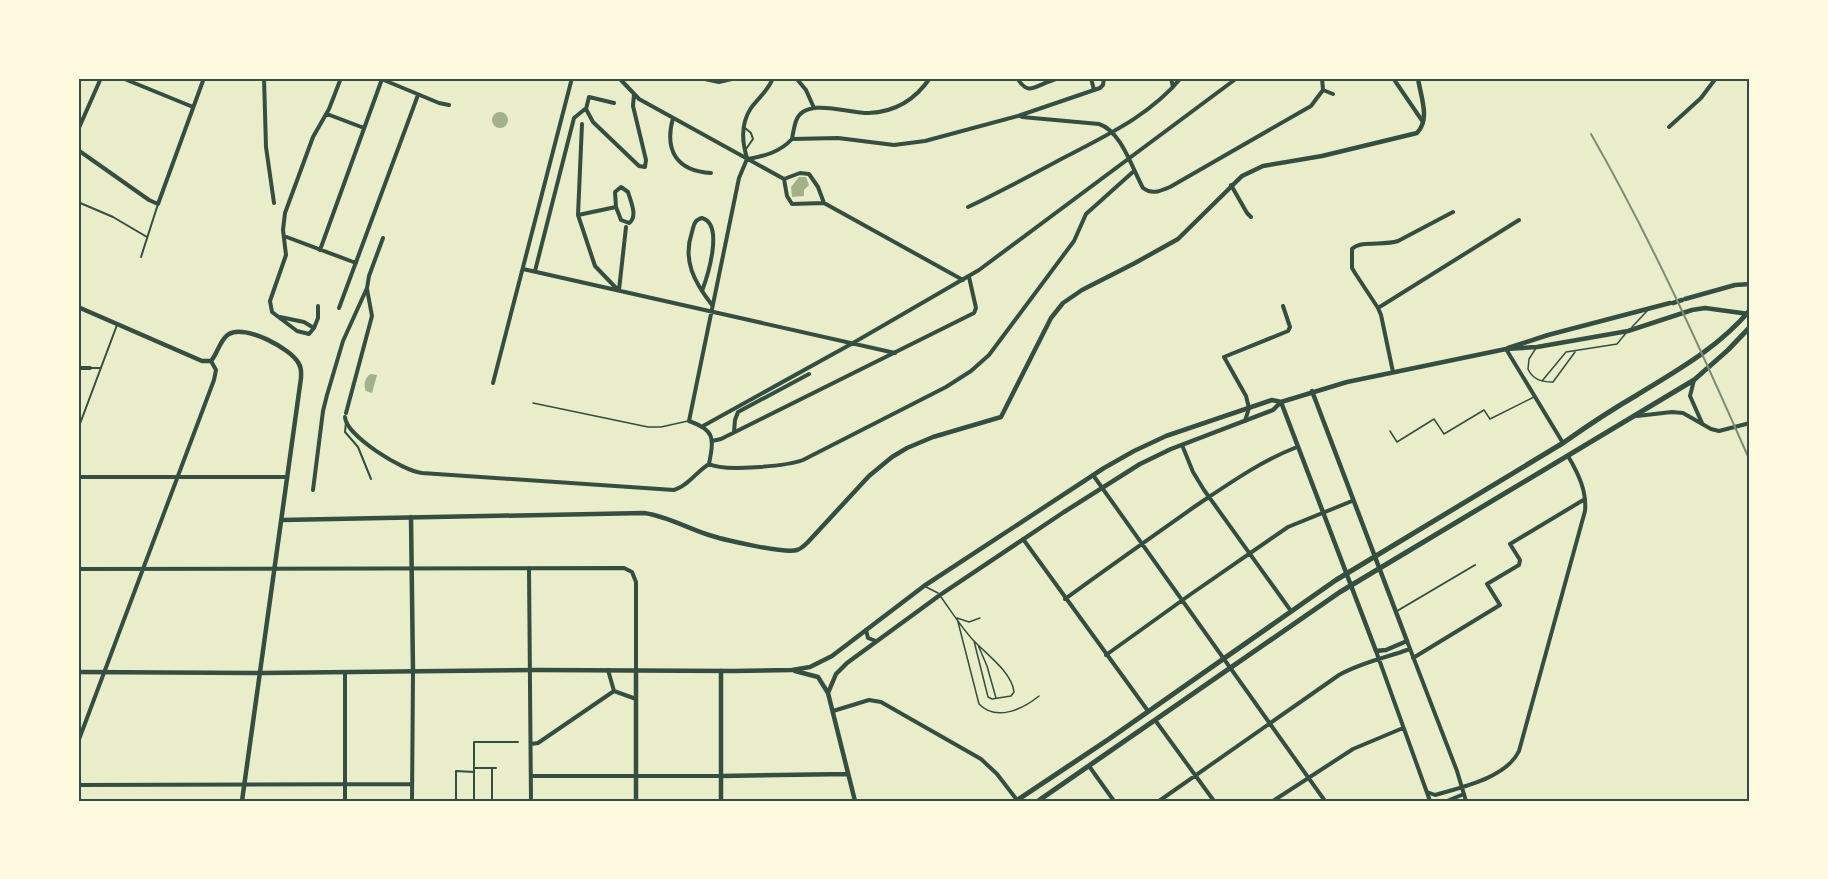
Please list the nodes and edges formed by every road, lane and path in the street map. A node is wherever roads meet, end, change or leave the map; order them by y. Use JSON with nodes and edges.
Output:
{"nodes":[{"id":1,"x":101,"y":78,"type":"edge"},
{"id":2,"x":122,"y":78,"type":"edge"},
{"id":3,"x":204,"y":78,"type":"edge"},
{"id":4,"x":264,"y":78,"type":"edge"},
{"id":5,"x":341,"y":78,"type":"edge"},
{"id":6,"x":572,"y":78,"type":"edge"},
{"id":7,"x":700,"y":78,"type":"edge"},
{"id":8,"x":736,"y":78,"type":"edge"},
{"id":9,"x":773,"y":78,"type":"edge"},
{"id":10,"x":796,"y":78,"type":"edge"},
{"id":11,"x":930,"y":78,"type":"edge"},
{"id":12,"x":1017,"y":78,"type":"edge"},
{"id":13,"x":1058,"y":78,"type":"edge"},
{"id":14,"x":1091,"y":78,"type":"edge"},
{"id":15,"x":1104,"y":78,"type":"edge"},
{"id":16,"x":1171,"y":78,"type":"edge"},
{"id":17,"x":1180,"y":78,"type":"edge"},
{"id":18,"x":1238,"y":78,"type":"edge"},
{"id":19,"x":1322,"y":78,"type":"edge"},
{"id":20,"x":1393,"y":78,"type":"edge"},
{"id":21,"x":1414,"y":78,"type":"edge"},
{"id":22,"x":1418,"y":78,"type":"edge"},
{"id":23,"x":1716,"y":78,"type":"edge"},
{"id":24,"x":381,"y":79,"type":"edge"},
{"id":25,"x":620,"y":79,"type":"edge"},
{"id":26,"x":1173,"y":87,"type":"junction"},
{"id":27,"x":1419,"y":88,"type":"junction"},
{"id":28,"x":1094,"y":90,"type":"junction"},
{"id":29,"x":1323,"y":90,"type":"junction"},
{"id":30,"x":634,"y":94,"type":"junction"},
{"id":31,"x":1333,"y":94,"type":"dead end"},
{"id":32,"x":418,"y":95,"type":"junction"},
{"id":33,"x":614,"y":103,"type":"dead end"},
{"id":34,"x":449,"y":105,"type":"dead end"},
{"id":35,"x":193,"y":107,"type":"junction"},
{"id":36,"x":814,"y":108,"type":"junction"},
{"id":37,"x":586,"y":109,"type":"junction"},
{"id":38,"x":327,"y":114,"type":"junction"},
{"id":39,"x":1018,"y":116,"type":"junction"},
{"id":40,"x":673,"y":118,"type":"junction"},
{"id":41,"x":1423,"y":122,"type":"junction"},
{"id":42,"x":582,"y":124,"type":"dead end"},
{"id":43,"x":1669,"y":127,"type":"dead end"},
{"id":44,"x":364,"y":128,"type":"junction"},
{"id":45,"x":744,"y":128,"type":"junction"},
{"id":46,"x":78,"y":130,"type":"edge"},
{"id":47,"x":1114,"y":132,"type":"junction"},
{"id":48,"x":792,"y":139,"type":"junction"},
{"id":49,"x":78,"y":150,"type":"edge"},
{"id":50,"x":745,"y":151,"type":"junction"},
{"id":51,"x":747,"y":159,"type":"junction"},
{"id":52,"x":1128,"y":159,"type":"junction"},
{"id":53,"x":1134,"y":171,"type":"junction"},
{"id":54,"x":711,"y":173,"type":"dead end"},
{"id":55,"x":784,"y":179,"type":"junction"},
{"id":56,"x":1231,"y":185,"type":"junction"},
{"id":57,"x":78,"y":202,"type":"edge"},
{"id":58,"x":274,"y":203,"type":"dead end"},
{"id":59,"x":824,"y":203,"type":"junction"},
{"id":60,"x":158,"y":204,"type":"junction"},
{"id":61,"x":616,"y":207,"type":"junction"},
{"id":62,"x":968,"y":207,"type":"dead end"},
{"id":63,"x":1453,"y":212,"type":"dead end"},
{"id":64,"x":578,"y":215,"type":"junction"},
{"id":65,"x":1251,"y":217,"type":"dead end"},
{"id":66,"x":1519,"y":220,"type":"dead end"},
{"id":67,"x":626,"y":227,"type":"dead end"},
{"id":68,"x":284,"y":236,"type":"junction"},
{"id":69,"x":147,"y":237,"type":"junction"},
{"id":70,"x":383,"y":238,"type":"dead end"},
{"id":71,"x":320,"y":250,"type":"junction"},
{"id":72,"x":141,"y":257,"type":"dead end"},
{"id":73,"x":356,"y":263,"type":"junction"},
{"id":74,"x":523,"y":269,"type":"junction"},
{"id":75,"x":535,"y":271,"type":"junction"},
{"id":76,"x":969,"y":276,"type":"junction"},
{"id":77,"x":963,"y":280,"type":"junction"},
{"id":78,"x":1750,"y":284,"type":"edge"},
{"id":79,"x":367,"y":288,"type":"junction"},
{"id":80,"x":619,"y":291,"type":"junction"},
{"id":81,"x":703,"y":293,"type":"junction"},
{"id":82,"x":318,"y":306,"type":"dead end"},
{"id":83,"x":713,"y":306,"type":"junction"},
{"id":84,"x":1283,"y":306,"type":"dead end"},
{"id":85,"x":78,"y":307,"type":"edge"},
{"id":86,"x":339,"y":308,"type":"dead end"},
{"id":87,"x":1378,"y":308,"type":"junction"},
{"id":88,"x":1649,"y":308,"type":"junction"},
{"id":89,"x":702,"y":309,"type":"junction"},
{"id":90,"x":711,"y":311,"type":"junction"},
{"id":91,"x":1750,"y":312,"type":"edge"},
{"id":92,"x":280,"y":317,"type":"junction"},
{"id":93,"x":117,"y":324,"type":"junction"},
{"id":94,"x":1750,"y":327,"type":"edge"},
{"id":95,"x":314,"y":328,"type":"junction"},
{"id":96,"x":1628,"y":331,"type":"junction"},
{"id":97,"x":853,"y":344,"type":"junction"},
{"id":98,"x":1537,"y":347,"type":"junction"},
{"id":99,"x":1506,"y":350,"type":"junction"},
{"id":100,"x":1576,"y":350,"type":"junction"},
{"id":101,"x":895,"y":353,"type":"junction"},
{"id":102,"x":211,"y":361,"type":"junction"},
{"id":103,"x":78,"y":368,"type":"edge"},
{"id":104,"x":90,"y":368,"type":"joint"},
{"id":105,"x":101,"y":368,"type":"junction"},
{"id":106,"x":1393,"y":372,"type":"junction"},
{"id":107,"x":809,"y":374,"type":"dead end"},
{"id":108,"x":1694,"y":380,"type":"junction"},
{"id":109,"x":1542,"y":381,"type":"junction"},
{"id":110,"x":493,"y":383,"type":"dead end"},
{"id":111,"x":1312,"y":391,"type":"junction"},
{"id":112,"x":1535,"y":396,"type":"junction"},
{"id":113,"x":1281,"y":402,"type":"junction"},
{"id":114,"x":532,"y":403,"type":"dead end"},
{"id":115,"x":1249,"y":408,"type":"junction"},
{"id":116,"x":1633,"y":416,"type":"junction"},
{"id":117,"x":689,"y":421,"type":"junction"},
{"id":118,"x":1245,"y":421,"type":"junction"},
{"id":119,"x":346,"y":422,"type":"junction"},
{"id":120,"x":1750,"y":423,"type":"edge"},
{"id":121,"x":1702,"y":424,"type":"junction"},
{"id":122,"x":703,"y":426,"type":"junction"},
{"id":123,"x":78,"y":429,"type":"edge"},
{"id":124,"x":1390,"y":431,"type":"dead end"},
{"id":125,"x":734,"y":432,"type":"junction"},
{"id":126,"x":712,"y":441,"type":"junction"},
{"id":127,"x":1563,"y":443,"type":"junction"},
{"id":128,"x":1182,"y":445,"type":"junction"},
{"id":129,"x":1297,"y":447,"type":"junction"},
{"id":130,"x":1568,"y":455,"type":"junction"},
{"id":131,"x":709,"y":464,"type":"junction"},
{"id":132,"x":1093,"y":475,"type":"junction"},
{"id":133,"x":78,"y":477,"type":"edge"},
{"id":134,"x":287,"y":477,"type":"junction"},
{"id":135,"x":177,"y":478,"type":"junction"},
{"id":136,"x":371,"y":479,"type":"dead end"},
{"id":137,"x":1102,"y":488,"type":"junction"},
{"id":138,"x":313,"y":490,"type":"dead end"},
{"id":139,"x":1209,"y":497,"type":"junction"},
{"id":140,"x":1586,"y":498,"type":"junction"},
{"id":141,"x":1352,"y":501,"type":"junction"},
{"id":142,"x":1322,"y":513,"type":"junction"},
{"id":143,"x":411,"y":517,"type":"junction"},
{"id":144,"x":282,"y":520,"type":"junction"},
{"id":145,"x":1023,"y":539,"type":"junction"},
{"id":146,"x":1141,"y":544,"type":"junction"},
{"id":147,"x":1250,"y":553,"type":"junction"},
{"id":148,"x":1374,"y":558,"type":"junction"},
{"id":149,"x":1475,"y":565,"type":"dead end"},
{"id":150,"x":529,"y":568,"type":"junction"},
{"id":151,"x":78,"y":569,"type":"edge"},
{"id":152,"x":143,"y":569,"type":"junction"},
{"id":153,"x":411,"y":569,"type":"junction"},
{"id":154,"x":274,"y":570,"type":"junction"},
{"id":155,"x":1378,"y":570,"type":"junction"},
{"id":156,"x":1346,"y":574,"type":"junction"},
{"id":157,"x":924,"y":586,"type":"junction"},
{"id":158,"x":1350,"y":586,"type":"junction"},
{"id":159,"x":939,"y":595,"type":"junction"},
{"id":160,"x":1065,"y":599,"type":"junction"},
{"id":161,"x":1182,"y":600,"type":"junction"},
{"id":162,"x":1291,"y":611,"type":"junction"},
{"id":163,"x":1395,"y":612,"type":"junction"},
{"id":164,"x":956,"y":618,"type":"junction"},
{"id":165,"x":980,"y":618,"type":"dead end"},
{"id":166,"x":866,"y":630,"type":"junction"},
{"id":167,"x":876,"y":641,"type":"junction"},
{"id":168,"x":974,"y":641,"type":"junction"},
{"id":169,"x":1407,"y":641,"type":"junction"},
{"id":170,"x":978,"y":644,"type":"junction"},
{"id":171,"x":1410,"y":649,"type":"junction"},
{"id":172,"x":1376,"y":651,"type":"junction"},
{"id":173,"x":1106,"y":655,"type":"junction"},
{"id":174,"x":1223,"y":657,"type":"junction"},
{"id":175,"x":1378,"y":658,"type":"junction"},
{"id":176,"x":1413,"y":658,"type":"junction"},
{"id":177,"x":1230,"y":667,"type":"junction"},
{"id":178,"x":608,"y":670,"type":"junction"},
{"id":179,"x":636,"y":670,"type":"junction"},
{"id":180,"x":792,"y":670,"type":"junction"},
{"id":181,"x":530,"y":671,"type":"junction"},
{"id":182,"x":721,"y":671,"type":"junction"},
{"id":183,"x":78,"y":672,"type":"edge"},
{"id":184,"x":104,"y":672,"type":"junction"},
{"id":185,"x":345,"y":672,"type":"junction"},
{"id":186,"x":413,"y":672,"type":"junction"},
{"id":187,"x":261,"y":673,"type":"junction"},
{"id":188,"x":615,"y":691,"type":"junction"},
{"id":189,"x":828,"y":693,"type":"junction"},
{"id":190,"x":1039,"y":696,"type":"dead end"},
{"id":191,"x":636,"y":699,"type":"junction"},
{"id":192,"x":996,"y":699,"type":"junction"},
{"id":193,"x":833,"y":711,"type":"junction"},
{"id":194,"x":1148,"y":711,"type":"junction"},
{"id":195,"x":1155,"y":720,"type":"junction"},
{"id":196,"x":1270,"y":722,"type":"junction"},
{"id":197,"x":1403,"y":728,"type":"junction"},
{"id":198,"x":78,"y":742,"type":"edge"},
{"id":199,"x":518,"y":742,"type":"dead end"},
{"id":200,"x":531,"y":744,"type":"junction"},
{"id":201,"x":1089,"y":766,"type":"junction"},
{"id":202,"x":474,"y":770,"type":"junction"},
{"id":203,"x":848,"y":774,"type":"junction"},
{"id":204,"x":531,"y":776,"type":"junction"},
{"id":205,"x":636,"y":776,"type":"junction"},
{"id":206,"x":721,"y":776,"type":"junction"},
{"id":207,"x":1195,"y":776,"type":"junction"},
{"id":208,"x":1309,"y":777,"type":"junction"},
{"id":209,"x":244,"y":784,"type":"junction"},
{"id":210,"x":412,"y":784,"type":"junction"},
{"id":211,"x":78,"y":785,"type":"edge"},
{"id":212,"x":345,"y":785,"type":"junction"},
{"id":213,"x":1462,"y":786,"type":"junction"},
{"id":214,"x":1427,"y":792,"type":"junction"},
{"id":215,"x":1464,"y":794,"type":"junction"},
{"id":216,"x":242,"y":801,"type":"edge"},
{"id":217,"x":345,"y":801,"type":"edge"},
{"id":218,"x":412,"y":801,"type":"edge"},
{"id":219,"x":456,"y":801,"type":"edge"},
{"id":220,"x":474,"y":801,"type":"edge"},
{"id":221,"x":492,"y":801,"type":"edge"},
{"id":222,"x":531,"y":801,"type":"edge"},
{"id":223,"x":636,"y":801,"type":"edge"},
{"id":224,"x":721,"y":801,"type":"edge"},
{"id":225,"x":855,"y":801,"type":"edge"},
{"id":226,"x":1016,"y":801,"type":"edge"},
{"id":227,"x":1038,"y":801,"type":"edge"},
{"id":228,"x":1114,"y":801,"type":"edge"},
{"id":229,"x":1159,"y":801,"type":"edge"},
{"id":230,"x":1214,"y":801,"type":"edge"},
{"id":231,"x":1273,"y":801,"type":"edge"},
{"id":232,"x":1325,"y":801,"type":"edge"},
{"id":233,"x":1430,"y":801,"type":"edge"},
{"id":234,"x":1447,"y":801,"type":"edge"},
{"id":235,"x":1466,"y":801,"type":"edge"}],
"edges":[{"from":1,"to":46,"type":"street"},
{"from":2,"to":35,"type":"street"},
{"from":3,"to":35,"type":"street"},
{"from":4,"to":58,"type":"street"},
{"from":5,"to":38,"type":"street"},
{"from":6,"to":74,"type":"street"},
{"from":7,"to":8,"type":"street"},
{"from":9,"to":45,"type":"street"},
{"from":10,"to":36,"type":"street"},
{"from":11,"to":36,"type":"street"},
{"from":12,"to":13,"type":"street"},
{"from":14,"to":28,"type":"street"},
{"from":15,"to":28,"type":"street"},
{"from":16,"to":26,"type":"street"},
{"from":17,"to":26,"type":"street"},
{"from":18,"to":52,"type":"street"},
{"from":19,"to":29,"type":"street"},
{"from":20,"to":41,"type":"street"},
{"from":21,"to":27,"type":"main road"},
{"from":22,"to":27,"type":"main road"},
{"from":23,"to":43,"type":"street"},
{"from":24,"to":32,"type":"street"},
{"from":24,"to":44,"type":"street"},
{"from":25,"to":30,"type":"street"},
{"from":26,"to":47,"type":"street"},
{"from":27,"to":41,"type":"main road"},
{"from":28,"to":39,"type":"street"},
{"from":29,"to":31,"type":"street"},
{"from":29,"to":53,"type":"street"},
{"from":30,"to":37,"type":"street"},
{"from":30,"to":40,"type":"street"},
{"from":32,"to":34,"type":"street"},
{"from":32,"to":73,"type":"street"},
{"from":33,"to":37,"type":"street"},
{"from":35,"to":60,"type":"street"},
{"from":36,"to":48,"type":"street"},
{"from":37,"to":75,"type":"street"},
{"from":38,"to":44,"type":"street"},
{"from":38,"to":68,"type":"street"},
{"from":39,"to":47,"type":"street"},
{"from":39,"to":48,"type":"street"},
{"from":40,"to":51,"type":"street"},
{"from":40,"to":54,"type":"street"},
{"from":41,"to":56,"type":"main road"},
{"from":42,"to":64,"type":"street"},
{"from":44,"to":71,"type":"street"},
{"from":45,"to":50,"type":"street"},
{"from":45,"to":50,"type":"street"},
{"from":47,"to":52,"type":"street"},
{"from":47,"to":62,"type":"street"},
{"from":48,"to":51,"type":"street"},
{"from":49,"to":60,"type":"street"},
{"from":50,"to":51,"type":"street"},
{"from":51,"to":55,"type":"street"},
{"from":51,"to":83,"type":"street"},
{"from":52,"to":53,"type":"street"},
{"from":52,"to":76,"type":"street"},
{"from":53,"to":131,"type":"street"},
{"from":55,"to":59,"type":"street"},
{"from":55,"to":59,"type":"street"},
{"from":56,"to":65,"type":"street"},
{"from":56,"to":143,"type":"main road"},
{"from":57,"to":69,"type":"street"},
{"from":59,"to":77,"type":"street"},
{"from":60,"to":69,"type":"street"},
{"from":61,"to":61,"type":"street"},
{"from":61,"to":64,"type":"street"},
{"from":63,"to":87,"type":"street"},
{"from":64,"to":80,"type":"street"},
{"from":66,"to":87,"type":"street"},
{"from":67,"to":80,"type":"street"},
{"from":68,"to":71,"type":"street"},
{"from":68,"to":92,"type":"street"},
{"from":69,"to":72,"type":"street"},
{"from":70,"to":79,"type":"street"},
{"from":71,"to":73,"type":"street"},
{"from":73,"to":86,"type":"street"},
{"from":74,"to":75,"type":"street"},
{"from":74,"to":110,"type":"street"},
{"from":75,"to":80,"type":"street"},
{"from":76,"to":77,"type":"street"},
{"from":76,"to":101,"type":"street"},
{"from":77,"to":97,"type":"street"},
{"from":78,"to":88,"type":"main road"},
{"from":79,"to":119,"type":"street"},
{"from":79,"to":138,"type":"street"},
{"from":80,"to":89,"type":"street"},
{"from":81,"to":81,"type":"street"},
{"from":81,"to":83,"type":"street"},
{"from":81,"to":89,"type":"street"},
{"from":82,"to":95,"type":"street"},
{"from":83,"to":90,"type":"street"},
{"from":84,"to":115,"type":"street"},
{"from":85,"to":93,"type":"main road"},
{"from":87,"to":106,"type":"street"},
{"from":88,"to":96,"type":"lane"},
{"from":88,"to":99,"type":"main road"},
{"from":89,"to":90,"type":"street"},
{"from":90,"to":97,"type":"street"},
{"from":90,"to":117,"type":"street"},
{"from":91,"to":96,"type":"main road"},
{"from":91,"to":127,"type":"main road"},
{"from":92,"to":95,"type":"street"},
{"from":92,"to":95,"type":"street"},
{"from":93,"to":102,"type":"main road"},
{"from":93,"to":105,"type":"street"},
{"from":94,"to":108,"type":"main road"},
{"from":96,"to":98,"type":"main road"},
{"from":96,"to":100,"type":"lane"},
{"from":97,"to":101,"type":"street"},
{"from":97,"to":122,"type":"street"},
{"from":98,"to":99,"type":"main road"},
{"from":98,"to":109,"type":"lane"},
{"from":99,"to":106,"type":"main road"},
{"from":99,"to":112,"type":"street"},
{"from":100,"to":109,"type":"lane"},
{"from":100,"to":109,"type":"lane"},
{"from":101,"to":125,"type":"street"},
{"from":102,"to":134,"type":"main road"},
{"from":102,"to":135,"type":"street"},
{"from":103,"to":104,"type":"street"},
{"from":104,"to":105,"type":"street"},
{"from":105,"to":123,"type":"street"},
{"from":106,"to":111,"type":"main road"},
{"from":107,"to":125,"type":"street"},
{"from":108,"to":116,"type":"main road"},
{"from":108,"to":121,"type":"street"},
{"from":111,"to":113,"type":"main road"},
{"from":111,"to":141,"type":"main road"},
{"from":112,"to":124,"type":"lane"},
{"from":112,"to":127,"type":"street"},
{"from":113,"to":115,"type":"main road"},
{"from":113,"to":118,"type":"main road"},
{"from":113,"to":129,"type":"main road"},
{"from":114,"to":117,"type":"lane"},
{"from":115,"to":118,"type":"street"},
{"from":115,"to":132,"type":"main road"},
{"from":116,"to":121,"type":"street"},
{"from":116,"to":130,"type":"main road"},
{"from":117,"to":122,"type":"street"},
{"from":118,"to":128,"type":"main road"},
{"from":119,"to":131,"type":"street"},
{"from":119,"to":136,"type":"street"},
{"from":120,"to":121,"type":"street"},
{"from":122,"to":126,"type":"street"},
{"from":125,"to":126,"type":"street"},
{"from":126,"to":131,"type":"street"},
{"from":127,"to":148,"type":"main road"},
{"from":128,"to":137,"type":"main road"},
{"from":128,"to":139,"type":"street"},
{"from":129,"to":139,"type":"street"},
{"from":129,"to":142,"type":"main road"},
{"from":130,"to":140,"type":"street"},
{"from":130,"to":155,"type":"main road"},
{"from":132,"to":137,"type":"street"},
{"from":132,"to":157,"type":"main road"},
{"from":133,"to":135,"type":"street"},
{"from":134,"to":135,"type":"street"},
{"from":134,"to":144,"type":"main road"},
{"from":135,"to":152,"type":"street"},
{"from":137,"to":145,"type":"main road"},
{"from":137,"to":146,"type":"street"},
{"from":139,"to":146,"type":"street"},
{"from":139,"to":147,"type":"street"},
{"from":140,"to":176,"type":"street"},
{"from":140,"to":213,"type":"street"},
{"from":141,"to":142,"type":"street"},
{"from":141,"to":148,"type":"main road"},
{"from":142,"to":147,"type":"street"},
{"from":142,"to":156,"type":"main road"},
{"from":143,"to":144,"type":"main road"},
{"from":143,"to":153,"type":"main road"},
{"from":144,"to":154,"type":"main road"},
{"from":145,"to":159,"type":"main road"},
{"from":145,"to":160,"type":"street"},
{"from":146,"to":160,"type":"street"},
{"from":146,"to":161,"type":"street"},
{"from":147,"to":161,"type":"street"},
{"from":147,"to":162,"type":"street"},
{"from":148,"to":155,"type":"main road"},
{"from":148,"to":156,"type":"main road"},
{"from":149,"to":163,"type":"street"},
{"from":150,"to":153,"type":"street"},
{"from":150,"to":179,"type":"street"},
{"from":150,"to":181,"type":"street"},
{"from":151,"to":152,"type":"street"},
{"from":152,"to":154,"type":"street"},
{"from":152,"to":184,"type":"street"},
{"from":153,"to":154,"type":"street"},
{"from":153,"to":186,"type":"main road"},
{"from":154,"to":187,"type":"main road"},
{"from":155,"to":158,"type":"main road"},
{"from":155,"to":163,"type":"main road"},
{"from":156,"to":158,"type":"main road"},
{"from":156,"to":162,"type":"main road"},
{"from":157,"to":159,"type":"lane"},
{"from":157,"to":166,"type":"main road"},
{"from":158,"to":172,"type":"main road"},
{"from":158,"to":177,"type":"main road"},
{"from":159,"to":164,"type":"lane"},
{"from":159,"to":167,"type":"main road"},
{"from":160,"to":173,"type":"street"},
{"from":161,"to":173,"type":"street"},
{"from":161,"to":174,"type":"street"},
{"from":162,"to":174,"type":"main road"},
{"from":163,"to":169,"type":"main road"},
{"from":164,"to":165,"type":"lane"},
{"from":164,"to":168,"type":"lane"},
{"from":164,"to":190,"type":"lane"},
{"from":166,"to":167,"type":"street"},
{"from":166,"to":180,"type":"main road"},
{"from":167,"to":189,"type":"main road"},
{"from":168,"to":170,"type":"lane"},
{"from":168,"to":192,"type":"lane"},
{"from":169,"to":171,"type":"street"},
{"from":169,"to":172,"type":"main road"},
{"from":170,"to":192,"type":"lane"},
{"from":170,"to":192,"type":"lane"},
{"from":171,"to":175,"type":"street"},
{"from":171,"to":176,"type":"street"},
{"from":172,"to":175,"type":"street"},
{"from":173,"to":194,"type":"street"},
{"from":174,"to":177,"type":"street"},
{"from":174,"to":194,"type":"main road"},
{"from":175,"to":196,"type":"street"},
{"from":175,"to":197,"type":"street"},
{"from":176,"to":213,"type":"street"},
{"from":177,"to":195,"type":"main road"},
{"from":177,"to":196,"type":"street"},
{"from":178,"to":179,"type":"main road"},
{"from":178,"to":181,"type":"main road"},
{"from":178,"to":188,"type":"street"},
{"from":179,"to":182,"type":"main road"},
{"from":179,"to":191,"type":"main road"},
{"from":180,"to":182,"type":"main road"},
{"from":180,"to":189,"type":"main road"},
{"from":181,"to":186,"type":"main road"},
{"from":181,"to":200,"type":"street"},
{"from":182,"to":206,"type":"main road"},
{"from":183,"to":184,"type":"main road"},
{"from":184,"to":187,"type":"main road"},
{"from":184,"to":198,"type":"street"},
{"from":185,"to":186,"type":"main road"},
{"from":185,"to":187,"type":"main road"},
{"from":185,"to":212,"type":"street"},
{"from":186,"to":210,"type":"street"},
{"from":187,"to":209,"type":"main road"},
{"from":188,"to":191,"type":"street"},
{"from":188,"to":200,"type":"street"},
{"from":189,"to":193,"type":"main road"},
{"from":191,"to":205,"type":"main road"},
{"from":193,"to":203,"type":"main road"},
{"from":193,"to":226,"type":"street"},
{"from":194,"to":226,"type":"main road"},
{"from":195,"to":201,"type":"main road"},
{"from":195,"to":207,"type":"street"},
{"from":196,"to":207,"type":"street"},
{"from":196,"to":208,"type":"street"},
{"from":197,"to":208,"type":"street"},
{"from":197,"to":214,"type":"street"},
{"from":199,"to":202,"type":"street"},
{"from":200,"to":204,"type":"street"},
{"from":201,"to":227,"type":"main road"},
{"from":201,"to":228,"type":"street"},
{"from":202,"to":219,"type":"street"},
{"from":202,"to":220,"type":"street"},
{"from":202,"to":221,"type":"street"},
{"from":203,"to":206,"type":"main road"},
{"from":203,"to":225,"type":"main road"},
{"from":204,"to":205,"type":"street"},
{"from":204,"to":222,"type":"street"},
{"from":205,"to":206,"type":"street"},
{"from":205,"to":223,"type":"main road"},
{"from":206,"to":224,"type":"main road"},
{"from":207,"to":229,"type":"street"},
{"from":207,"to":230,"type":"street"},
{"from":208,"to":231,"type":"street"},
{"from":208,"to":232,"type":"street"},
{"from":209,"to":211,"type":"street"},
{"from":209,"to":212,"type":"street"},
{"from":209,"to":216,"type":"main road"},
{"from":210,"to":212,"type":"street"},
{"from":210,"to":218,"type":"street"},
{"from":212,"to":217,"type":"street"},
{"from":213,"to":214,"type":"street"},
{"from":213,"to":215,"type":"street"},
{"from":214,"to":233,"type":"street"},
{"from":215,"to":234,"type":"street"},
{"from":215,"to":235,"type":"street"}]}
